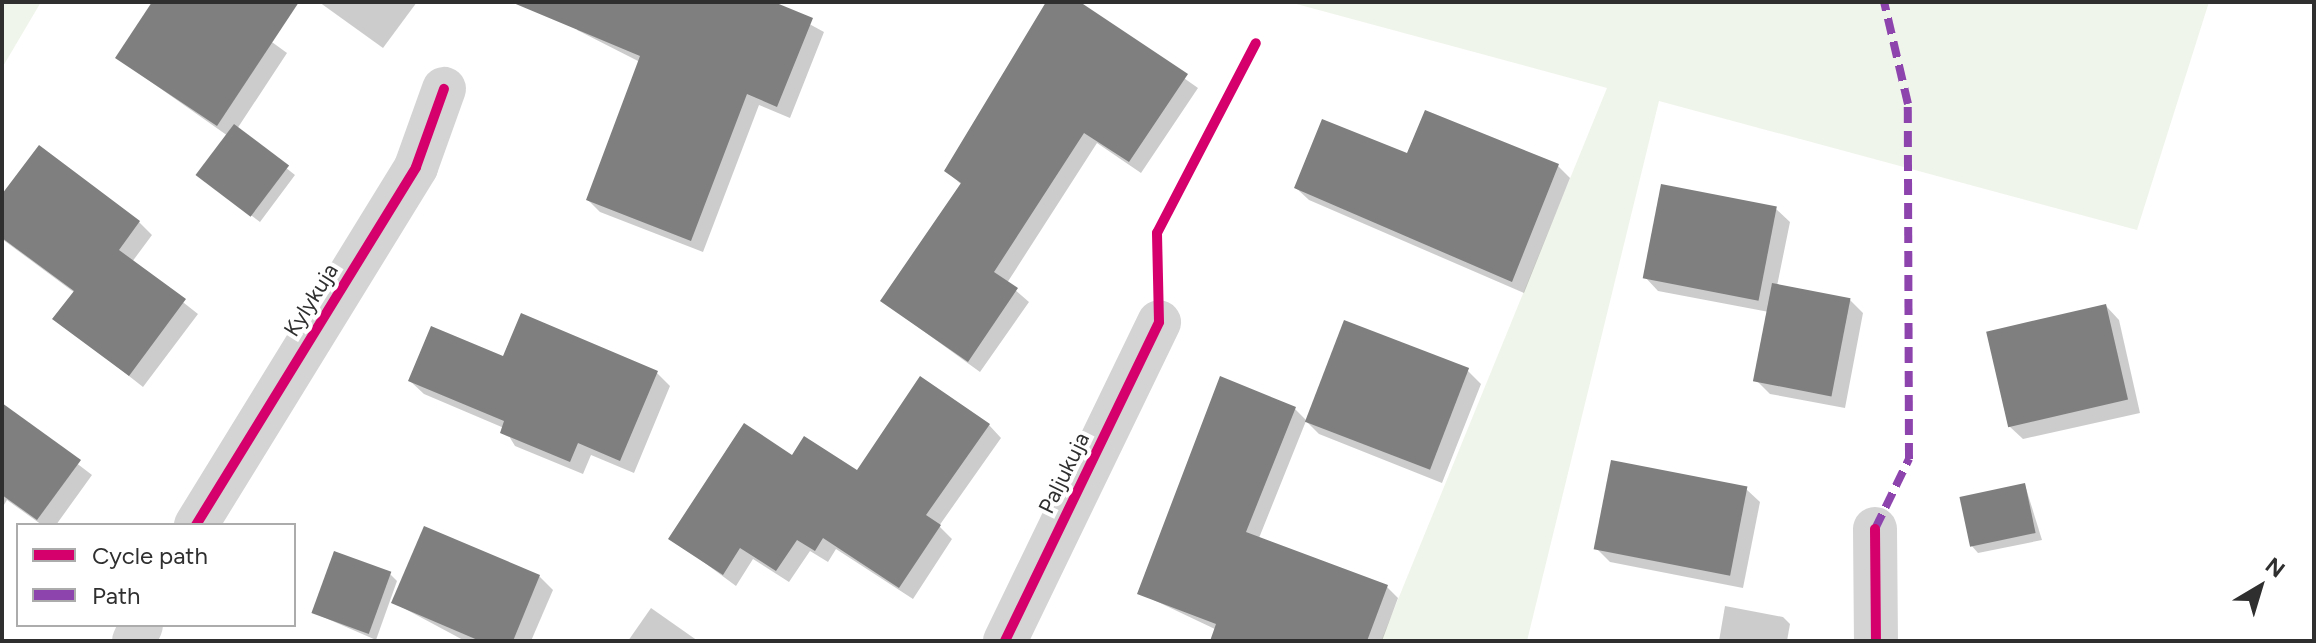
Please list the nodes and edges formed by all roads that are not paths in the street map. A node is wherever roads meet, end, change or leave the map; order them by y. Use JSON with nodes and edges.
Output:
{"nodes":[{"id":1,"x":444,"y":89,"type":"dead end"},
{"id":2,"x":1159,"y":322,"type":"dead end"},
{"id":3,"x":197,"y":523,"type":"edge"},
{"id":4,"x":1875,"y":529,"type":"dead end"},
{"id":5,"x":1005,"y":641,"type":"edge"},
{"id":6,"x":1876,"y":641,"type":"edge"}],
"edges":[{"from":1,"to":3,"type":"street","name":"Kylykuja"},
{"from":2,"to":5,"type":"street","name":"Paljukuja"},
{"from":4,"to":6,"type":"street"}]}
